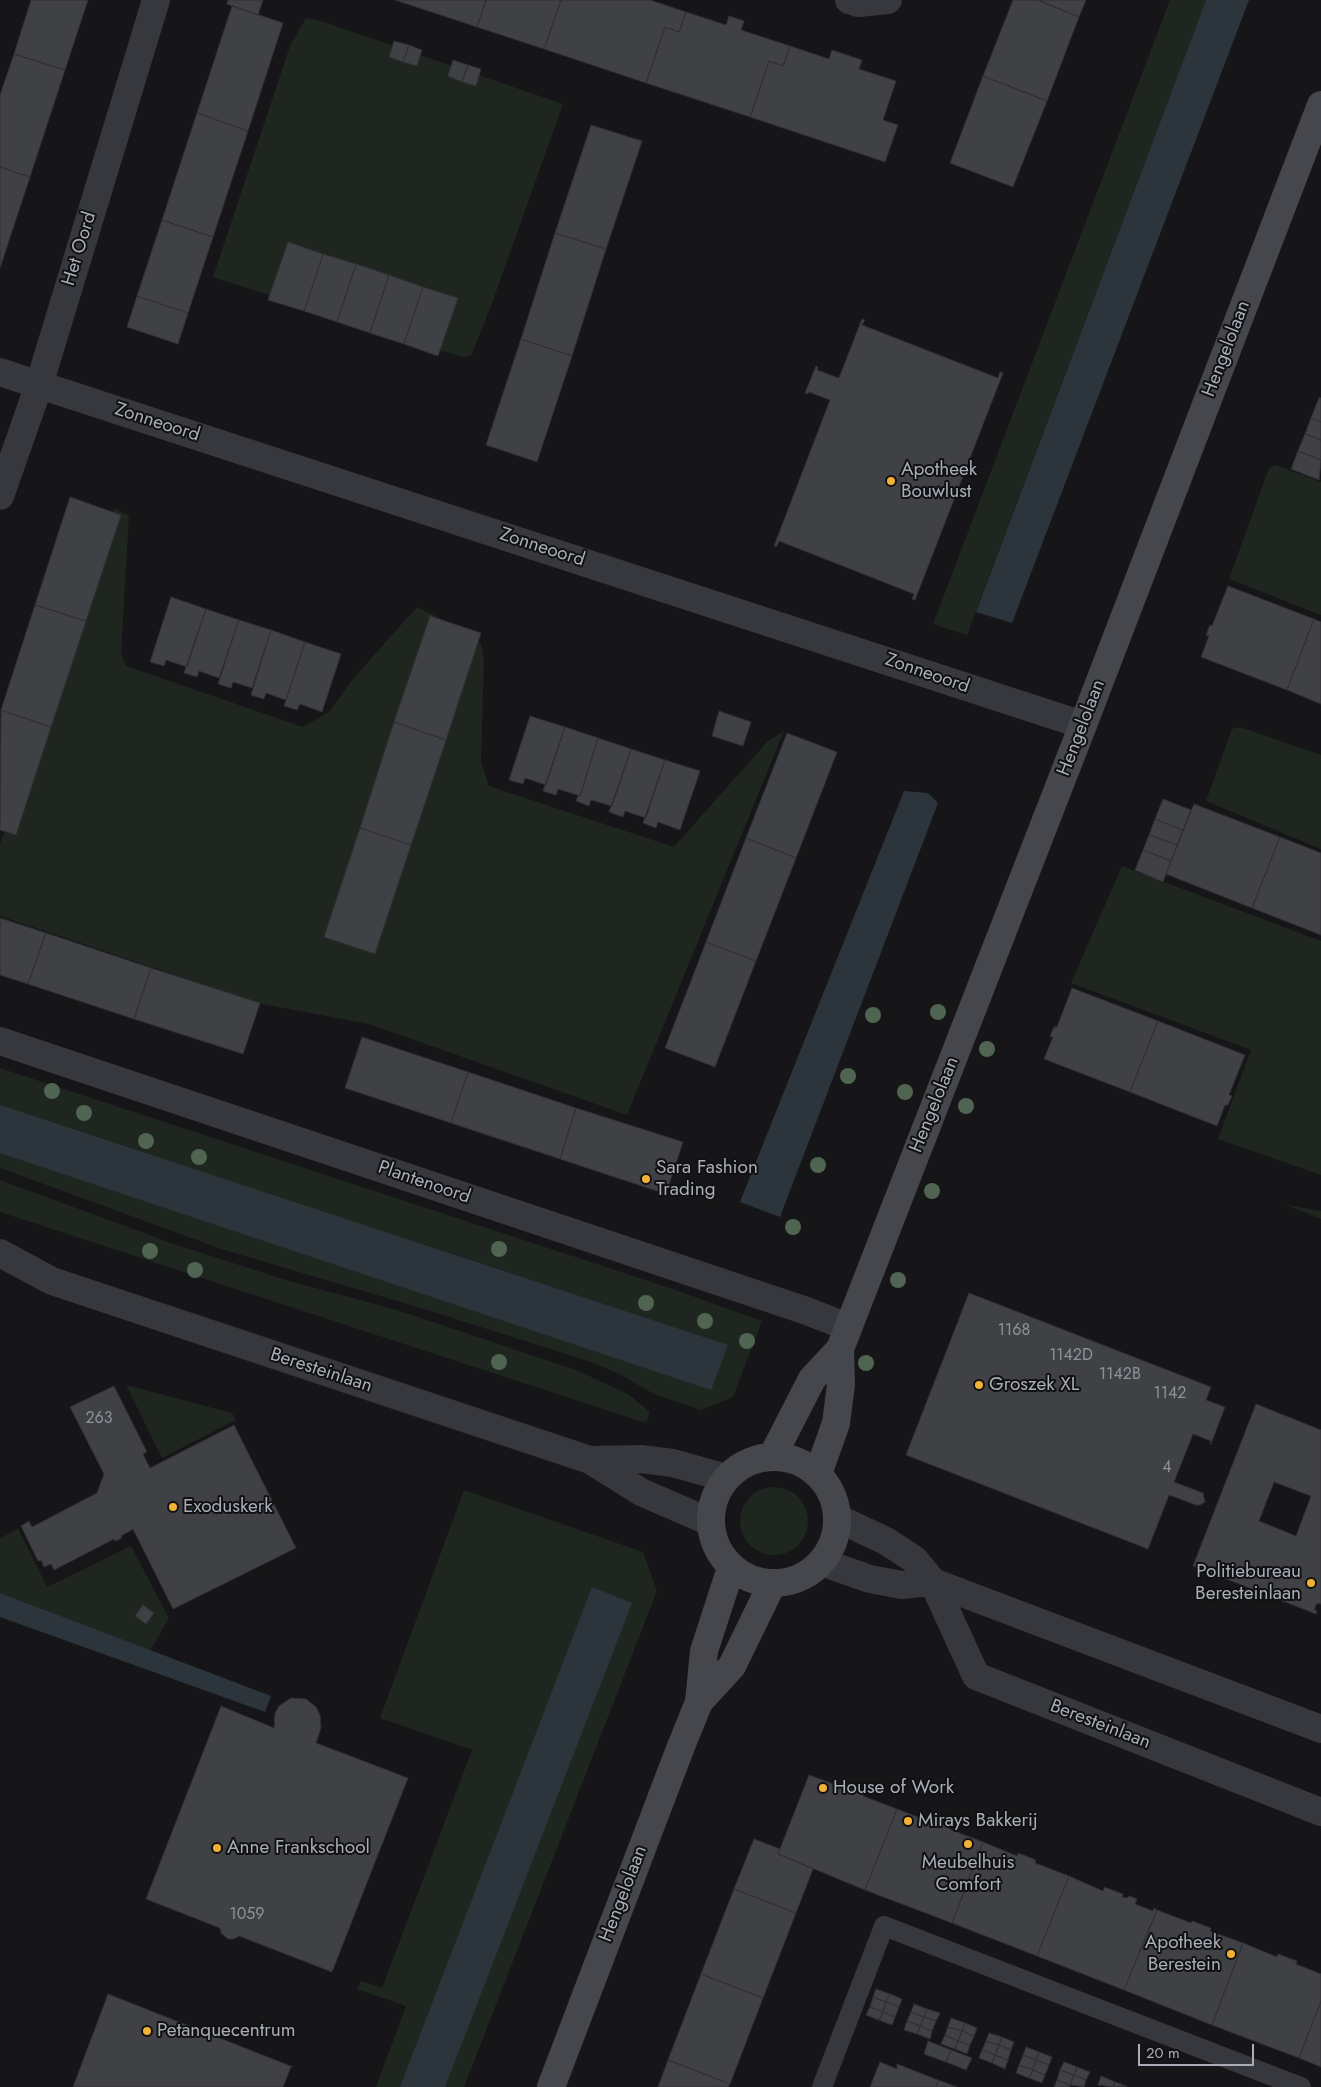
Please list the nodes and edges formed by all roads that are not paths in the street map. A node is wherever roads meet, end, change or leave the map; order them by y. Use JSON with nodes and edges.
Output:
{"nodes":[{"id":1,"x":156,"y":0,"type":"edge"},
{"id":2,"x":849,"y":0,"type":"edge"},
{"id":3,"x":888,"y":0,"type":"edge"},
{"id":4,"x":1321,"y":105,"type":"edge"},
{"id":5,"x":0,"y":372,"type":"edge"},
{"id":6,"x":39,"y":385,"type":"junction"},
{"id":7,"x":0,"y":496,"type":"edge"},
{"id":8,"x":1083,"y":726,"type":"junction"},
{"id":9,"x":0,"y":1040,"type":"edge"},
{"id":10,"x":0,"y":1253,"type":"edge"},
{"id":11,"x":0,"y":1276,"type":"edge"},
{"id":12,"x":52,"y":1281,"type":"junction"},
{"id":13,"x":844,"y":1338,"type":"junction"},
{"id":14,"x":772,"y":1457,"type":"junction"},
{"id":15,"x":590,"y":1460,"type":"junction"},
{"id":16,"x":818,"y":1474,"type":"junction"},
{"id":17,"x":726,"y":1478,"type":"junction"},
{"id":18,"x":837,"y":1518,"type":"junction"},
{"id":19,"x":710,"y":1522,"type":"junction"},
{"id":20,"x":821,"y":1562,"type":"junction"},
{"id":21,"x":732,"y":1568,"type":"junction"},
{"id":22,"x":933,"y":1582,"type":"junction"},
{"id":23,"x":772,"y":1584,"type":"junction"},
{"id":24,"x":699,"y":1702,"type":"junction"},
{"id":25,"x":1321,"y":1729,"type":"edge"},
{"id":26,"x":1321,"y":1812,"type":"edge"},
{"id":27,"x":551,"y":2087,"type":"edge"},
{"id":28,"x":822,"y":2087,"type":"edge"},
{"id":29,"x":1301,"y":2087,"type":"edge"}],
"edges":[{"from":1,"to":6,"type":"street","name":"Het Oord"},
{"from":2,"to":3,"type":"street"},
{"from":4,"to":8,"type":"street","name":"Hengelolaan"},
{"from":5,"to":6,"type":"street","name":"Zonneoord"},
{"from":6,"to":7,"type":"street","name":"Het Oord"},
{"from":6,"to":8,"type":"street","name":"Zonneoord"},
{"from":8,"to":13,"type":"street","name":"Hengelolaan"},
{"from":9,"to":13,"type":"street","name":"Plantenoord"},
{"from":10,"to":12,"type":"street","name":"Beresteinlaan"},
{"from":11,"to":12,"type":"street","name":"Beresteinlaan"},
{"from":12,"to":15,"type":"street","name":"Beresteinlaan"},
{"from":13,"to":14,"type":"street","name":"Hengelolaan"},
{"from":13,"to":16,"type":"street","name":"Hengelolaan"},
{"from":14,"to":16,"type":"street"},
{"from":14,"to":17,"type":"street"},
{"from":15,"to":17,"type":"street","name":"Beresteinlaan"},
{"from":15,"to":19,"type":"street","name":"Beresteinlaan"},
{"from":16,"to":18,"type":"street"},
{"from":17,"to":19,"type":"street"},
{"from":18,"to":20,"type":"street"},
{"from":18,"to":22,"type":"street","name":"Beresteinlaan"},
{"from":19,"to":21,"type":"street"},
{"from":20,"to":22,"type":"street"},
{"from":20,"to":23,"type":"street"},
{"from":21,"to":23,"type":"street"},
{"from":21,"to":24,"type":"street","name":"Hengelolaan"},
{"from":22,"to":25,"type":"street"},
{"from":22,"to":26,"type":"street","name":"Beresteinlaan"},
{"from":23,"to":24,"type":"street","name":"Hengelolaan"},
{"from":24,"to":27,"type":"street","name":"Hengelolaan"},
{"from":28,"to":29,"type":"lane"}]}
